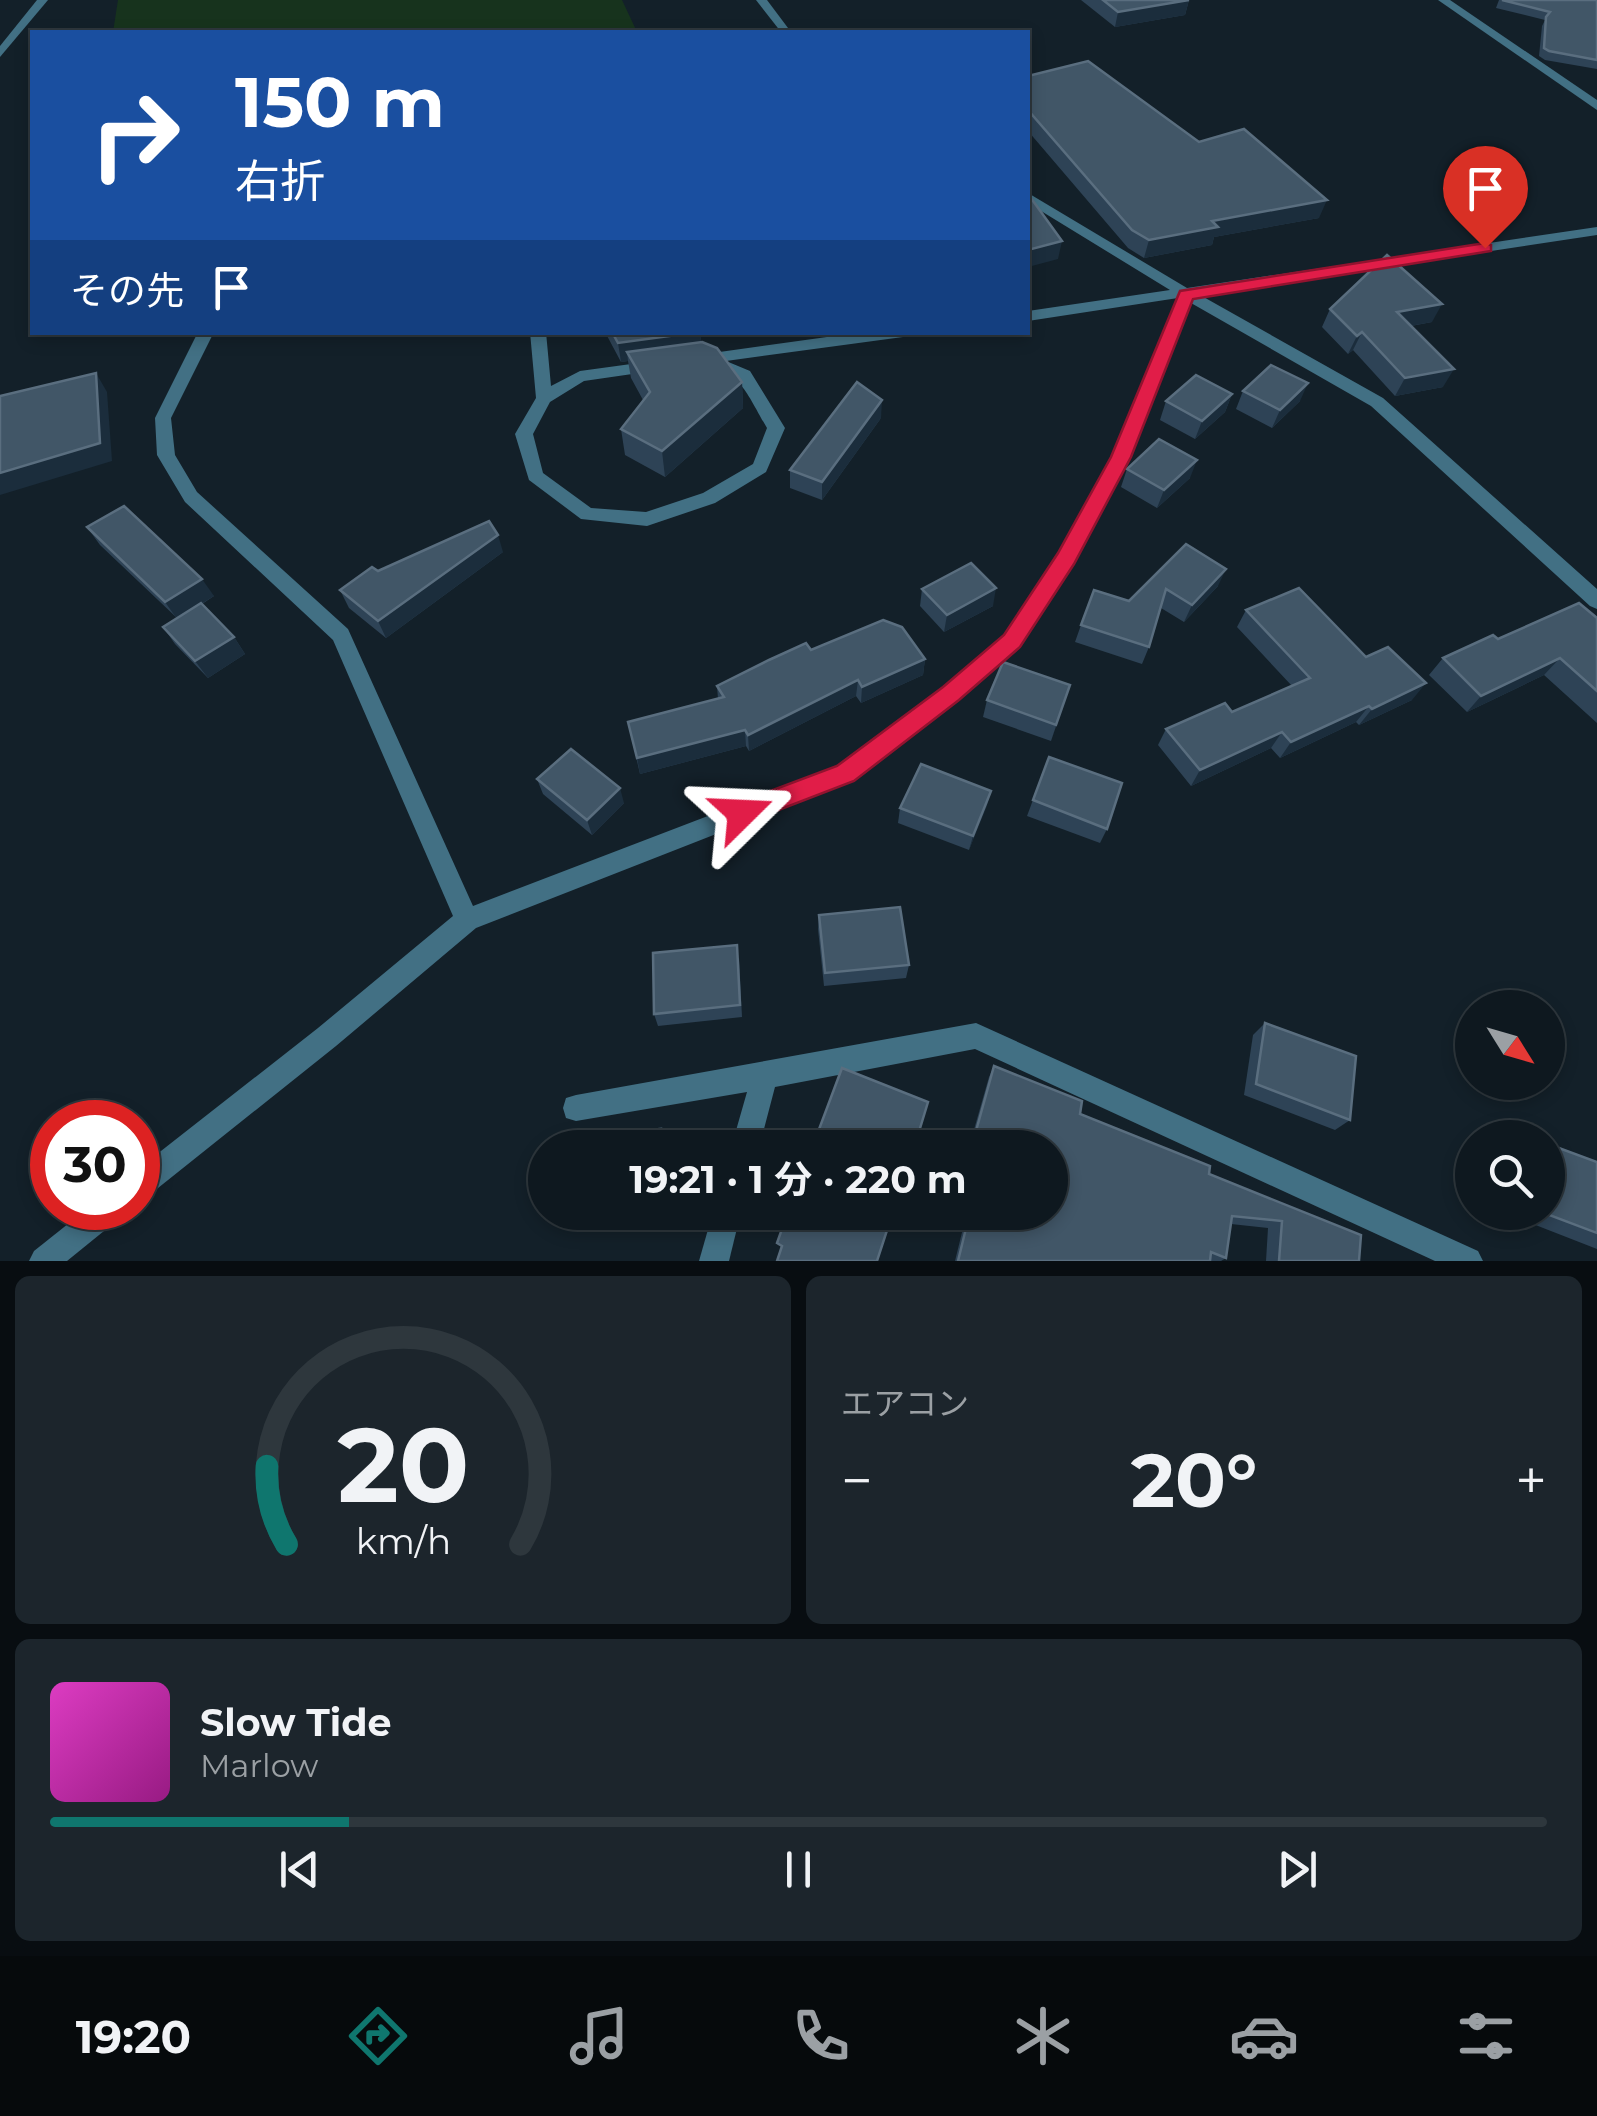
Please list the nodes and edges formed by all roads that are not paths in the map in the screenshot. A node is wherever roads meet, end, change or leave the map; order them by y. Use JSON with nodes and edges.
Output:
{"nodes":[{"id":1,"x":44,"y":0,"type":"edge"},
{"id":2,"x":761,"y":0,"type":"edge"},
{"id":3,"x":1443,"y":0,"type":"edge"},
{"id":4,"x":784,"y":30,"type":"edge"},
{"id":5,"x":0,"y":54,"type":"edge"},
{"id":6,"x":1597,"y":106,"type":"edge"},
{"id":7,"x":1030,"y":198,"type":"edge"},
{"id":8,"x":1597,"y":231,"type":"edge"},
{"id":9,"x":1186,"y":294,"type":"junction"},
{"id":10,"x":1030,"y":316,"type":"edge"},
{"id":11,"x":204,"y":335,"type":"edge"},
{"id":12,"x":538,"y":335,"type":"edge"},
{"id":13,"x":881,"y":335,"type":"edge"},
{"id":14,"x":707,"y":359,"type":"junction"},
{"id":15,"x":544,"y":398,"type":"junction"},
{"id":16,"x":1597,"y":601,"type":"edge"},
{"id":17,"x":467,"y":920,"type":"junction"},
{"id":18,"x":765,"y":1076,"type":"junction"},
{"id":19,"x":576,"y":1108,"type":"dead end"},
{"id":20,"x":750,"y":1130,"type":"edge"},
{"id":21,"x":160,"y":1169,"type":"edge"},
{"id":22,"x":83,"y":1230,"type":"edge"},
{"id":23,"x":722,"y":1230,"type":"edge"},
{"id":24,"x":44,"y":1261,"type":"edge"},
{"id":25,"x":714,"y":1261,"type":"edge"},
{"id":26,"x":1468,"y":1261,"type":"edge"}],
"edges":[{"from":1,"to":5,"type":"street"},
{"from":2,"to":4,"type":"street"},
{"from":3,"to":6,"type":"street"},
{"from":7,"to":9,"type":"street"},
{"from":8,"to":9,"type":"street"},
{"from":9,"to":10,"type":"street"},
{"from":9,"to":16,"type":"street"},
{"from":9,"to":17,"type":"street"},
{"from":11,"to":17,"type":"street"},
{"from":12,"to":15,"type":"street"},
{"from":13,"to":14,"type":"street"},
{"from":14,"to":15,"type":"street"},
{"from":14,"to":15,"type":"street"},
{"from":17,"to":21,"type":"street"},
{"from":18,"to":19,"type":"street"},
{"from":18,"to":20,"type":"street"},
{"from":18,"to":26,"type":"street"},
{"from":22,"to":24,"type":"street"},
{"from":23,"to":25,"type":"street"}]}
